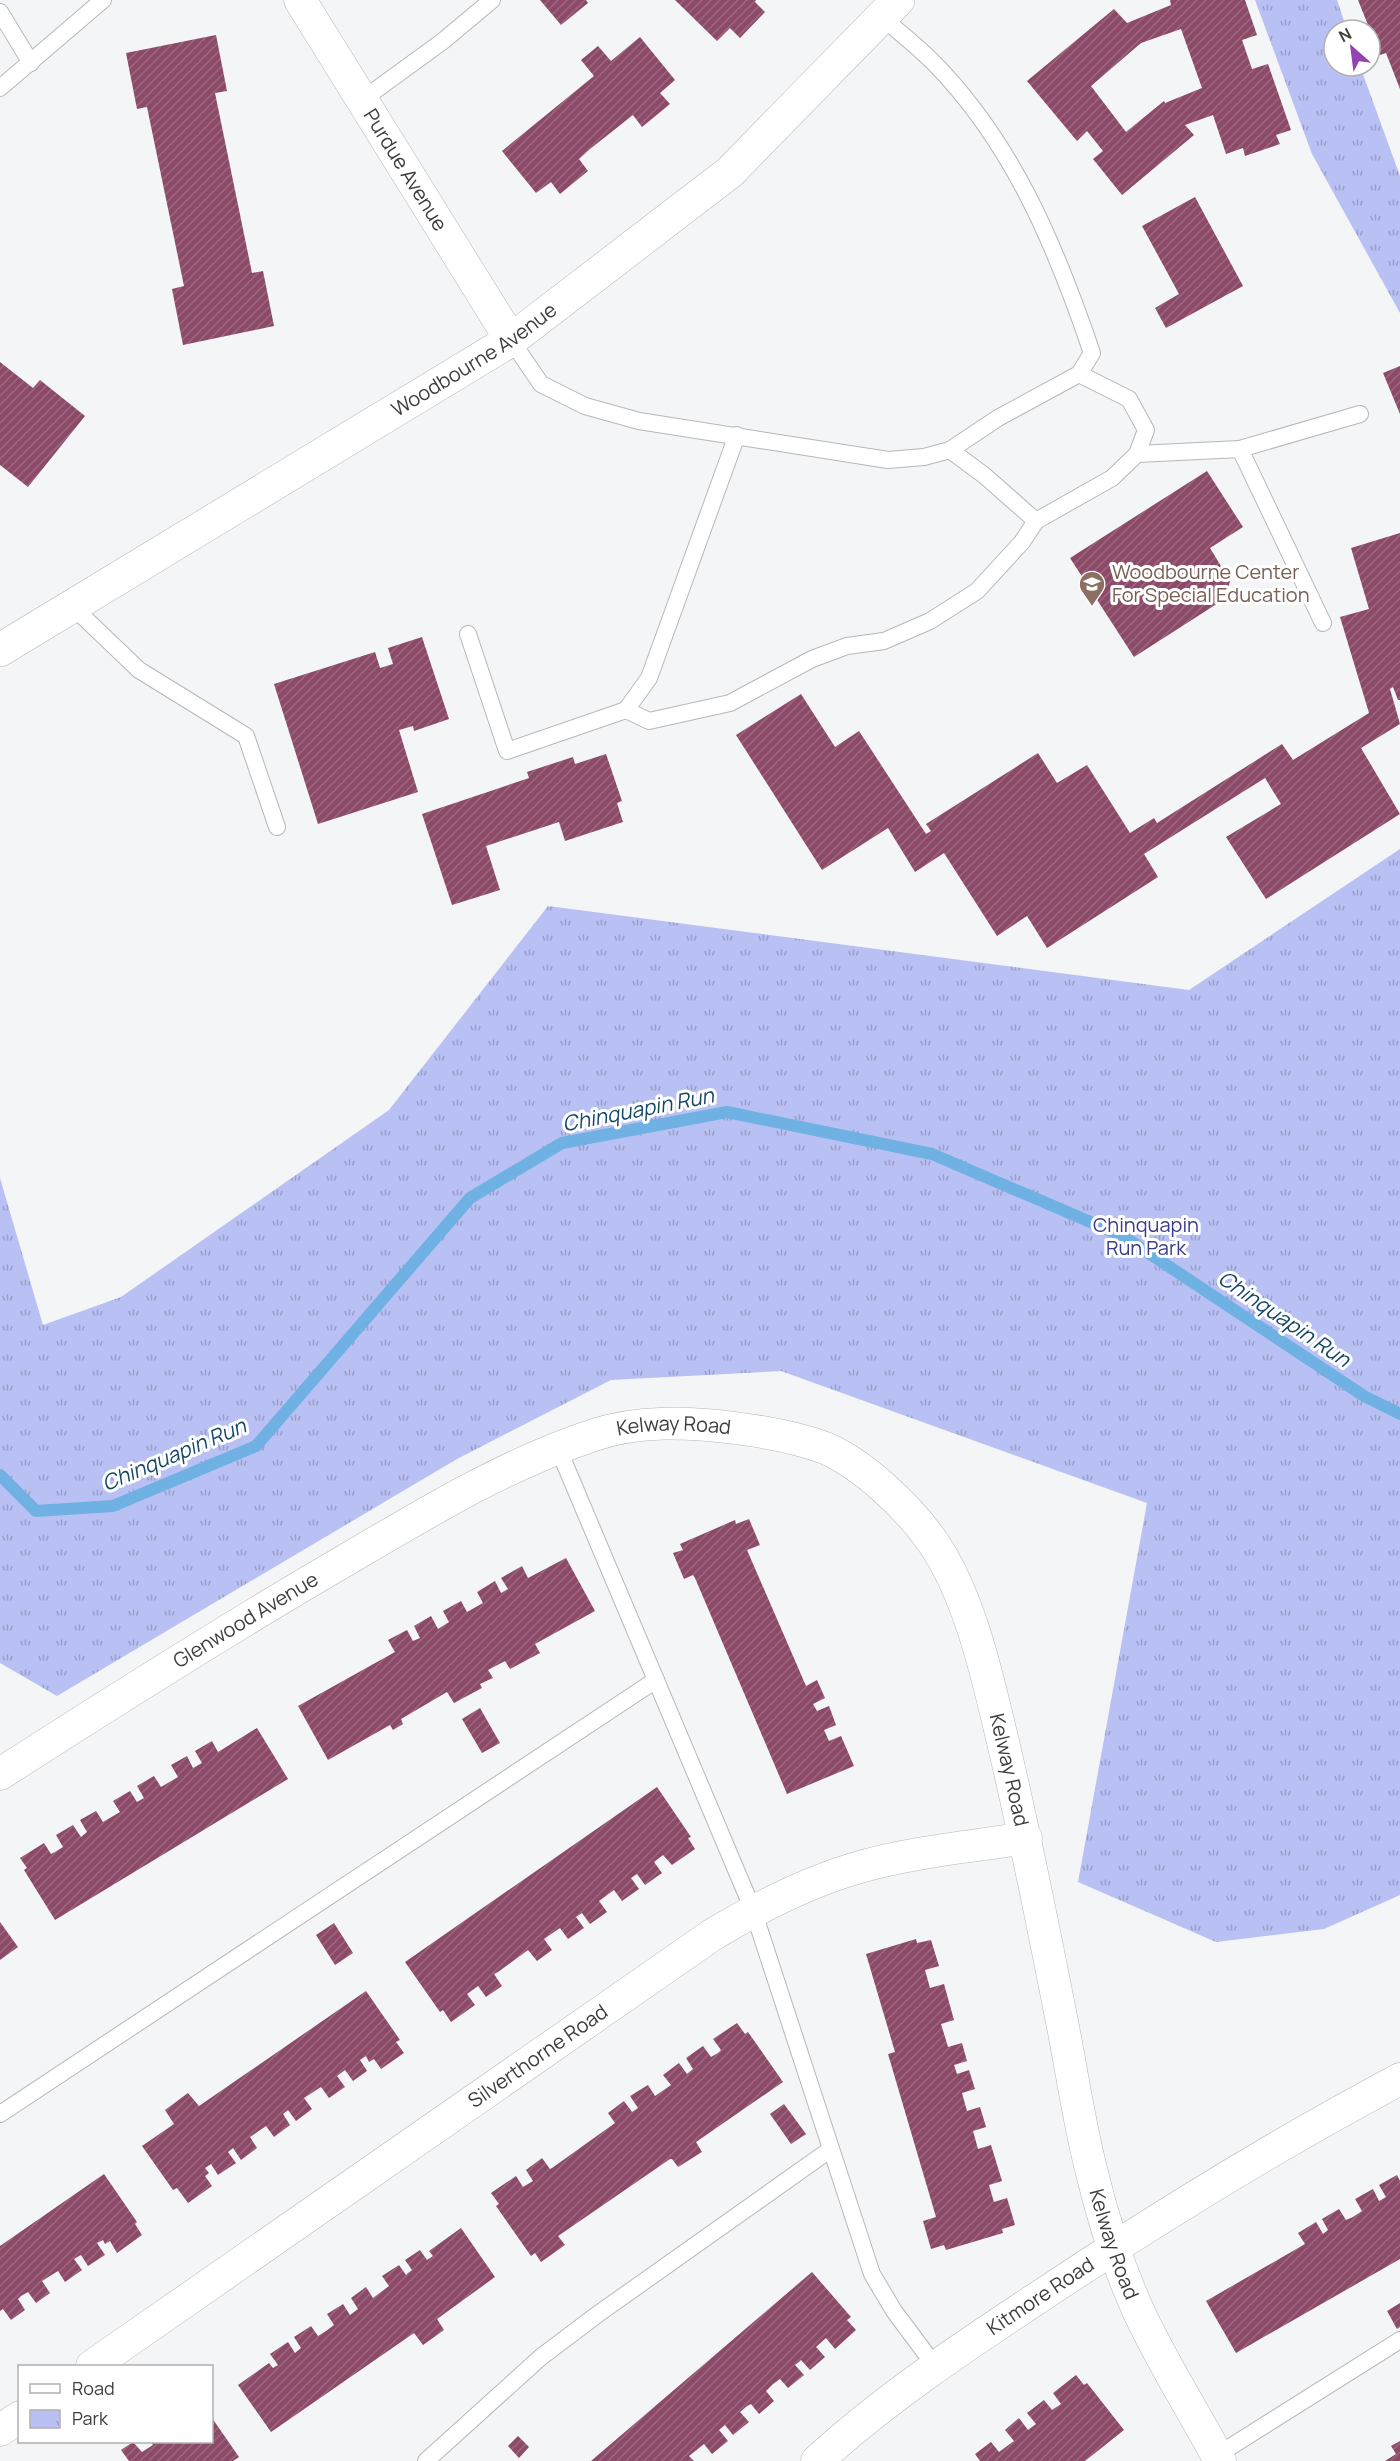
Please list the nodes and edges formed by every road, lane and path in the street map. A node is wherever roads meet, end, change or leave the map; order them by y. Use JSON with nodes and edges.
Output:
{"nodes":[{"id":1,"x":103,"y":0,"type":"edge"},
{"id":2,"x":300,"y":0,"type":"edge"},
{"id":3,"x":492,"y":0,"type":"edge"},
{"id":4,"x":890,"y":9,"type":"edge"},
{"id":5,"x":0,"y":12,"type":"edge"},
{"id":6,"x":31,"y":63,"type":"junction"},
{"id":7,"x":0,"y":88,"type":"edge"},
{"id":8,"x":362,"y":100,"type":"junction"},
{"id":9,"x":511,"y":340,"type":"junction"},
{"id":10,"x":1079,"y":374,"type":"junction"},
{"id":11,"x":1360,"y":414,"type":"dead end"},
{"id":12,"x":737,"y":435,"type":"junction"},
{"id":13,"x":1240,"y":449,"type":"junction"},
{"id":14,"x":950,"y":450,"type":"junction"},
{"id":15,"x":1137,"y":454,"type":"junction"},
{"id":16,"x":1036,"y":521,"type":"junction"},
{"id":17,"x":72,"y":606,"type":"junction"},
{"id":18,"x":1323,"y":623,"type":"dead end"},
{"id":19,"x":468,"y":634,"type":"dead end"},
{"id":20,"x":0,"y":650,"type":"edge"},
{"id":21,"x":626,"y":710,"type":"junction"},
{"id":22,"x":277,"y":827,"type":"dead end"},
{"id":23,"x":558,"y":1448,"type":"junction"},
{"id":24,"x":495,"y":1475,"type":"joint"},
{"id":25,"x":656,"y":1680,"type":"junction"},
{"id":26,"x":0,"y":1774,"type":"edge"},
{"id":27,"x":1026,"y":1838,"type":"junction"},
{"id":28,"x":753,"y":1910,"type":"junction"},
{"id":29,"x":1400,"y":2079,"type":"edge"},
{"id":30,"x":0,"y":2114,"type":"edge"},
{"id":31,"x":831,"y":2149,"type":"junction"},
{"id":32,"x":1113,"y":2247,"type":"junction"},
{"id":33,"x":1400,"y":2340,"type":"edge"},
{"id":34,"x":95,"y":2365,"type":"edge"},
{"id":35,"x":935,"y":2366,"type":"junction"},
{"id":36,"x":18,"y":2418,"type":"edge"},
{"id":37,"x":0,"y":2430,"type":"edge"},
{"id":38,"x":1215,"y":2459,"type":"edge"},
{"id":39,"x":426,"y":2461,"type":"edge"},
{"id":40,"x":818,"y":2461,"type":"edge"}],
"edges":[{"from":1,"to":6,"type":"lane"},
{"from":2,"to":8,"type":"street","name":"Purdue Avenue"},
{"from":3,"to":8,"type":"lane"},
{"from":4,"to":9,"type":"street","name":"Woodbourne Avenue"},
{"from":4,"to":10,"type":"lane"},
{"from":5,"to":6,"type":"lane"},
{"from":6,"to":7,"type":"lane"},
{"from":8,"to":9,"type":"street","name":"Purdue Avenue"},
{"from":9,"to":12,"type":"lane"},
{"from":9,"to":17,"type":"street","name":"Woodbourne Avenue"},
{"from":10,"to":14,"type":"lane"},
{"from":10,"to":15,"type":"lane"},
{"from":11,"to":13,"type":"lane"},
{"from":12,"to":14,"type":"lane"},
{"from":12,"to":21,"type":"lane"},
{"from":13,"to":15,"type":"lane"},
{"from":13,"to":18,"type":"lane"},
{"from":14,"to":16,"type":"lane"},
{"from":15,"to":16,"type":"lane"},
{"from":16,"to":21,"type":"lane"},
{"from":17,"to":20,"type":"street","name":"Woodbourne Avenue"},
{"from":17,"to":22,"type":"lane"},
{"from":19,"to":21,"type":"lane"},
{"from":23,"to":24,"type":"street","name":"Kelway Road"},
{"from":23,"to":25,"type":"lane"},
{"from":23,"to":27,"type":"street","name":"Kelway Road"},
{"from":24,"to":26,"type":"street","name":"Glenwood Avenue"},
{"from":25,"to":28,"type":"lane"},
{"from":25,"to":30,"type":"lane"},
{"from":27,"to":28,"type":"street","name":"Silverthorne Road"},
{"from":27,"to":32,"type":"street","name":"Kelway Road"},
{"from":28,"to":31,"type":"lane"},
{"from":28,"to":34,"type":"street","name":"Silverthorne Road"},
{"from":29,"to":32,"type":"street","name":"Kitmore Road"},
{"from":31,"to":35,"type":"lane"},
{"from":31,"to":39,"type":"lane"},
{"from":32,"to":35,"type":"street","name":"Kitmore Road"},
{"from":32,"to":38,"type":"street","name":"Kelway Road"},
{"from":33,"to":38,"type":"lane"},
{"from":35,"to":40,"type":"street","name":"Kitmore Road"},
{"from":36,"to":37,"type":"street"}]}
